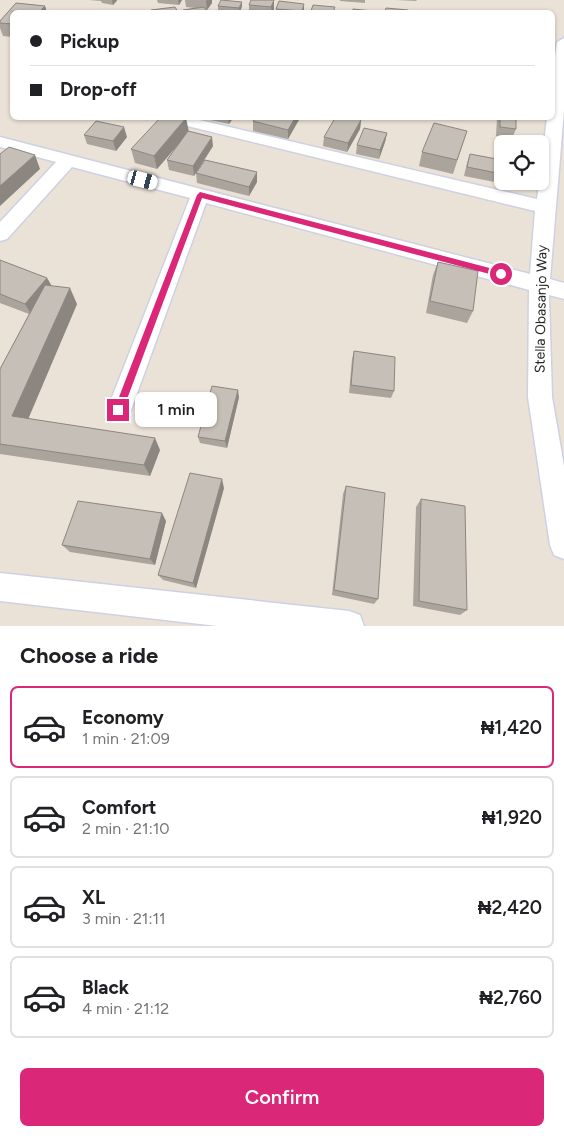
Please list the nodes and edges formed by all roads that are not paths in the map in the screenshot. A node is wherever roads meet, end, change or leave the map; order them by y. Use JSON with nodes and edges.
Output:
{"nodes":[{"id":1,"x":564,"y":42,"type":"edge"},
{"id":2,"x":181,"y":120,"type":"edge"},
{"id":3,"x":0,"y":142,"type":"edge"},
{"id":4,"x":68,"y":160,"type":"junction"},
{"id":5,"x":200,"y":195,"type":"junction"},
{"id":6,"x":545,"y":207,"type":"junction"},
{"id":7,"x":0,"y":234,"type":"edge"},
{"id":8,"x":539,"y":284,"type":"junction"},
{"id":9,"x":564,"y":290,"type":"edge"},
{"id":10,"x":564,"y":296,"type":"edge"},
{"id":11,"x":118,"y":410,"type":"dead end"},
{"id":12,"x":564,"y":545,"type":"edge"},
{"id":13,"x":0,"y":587,"type":"edge"},
{"id":14,"x":349,"y":626,"type":"edge"}],
"edges":[{"from":1,"to":6,"type":"street","name":"Stella Obasanjo Way"},
{"from":2,"to":6,"type":"street"},
{"from":3,"to":4,"type":"street"},
{"from":4,"to":5,"type":"street"},
{"from":4,"to":7,"type":"street"},
{"from":5,"to":8,"type":"street"},
{"from":5,"to":11,"type":"street"},
{"from":6,"to":8,"type":"street","name":"Stella Obasanjo Way"},
{"from":8,"to":9,"type":"street"},
{"from":8,"to":12,"type":"street","name":"Stella Obasanjo Way"},
{"from":9,"to":10,"type":"street"},
{"from":13,"to":14,"type":"street"}]}
